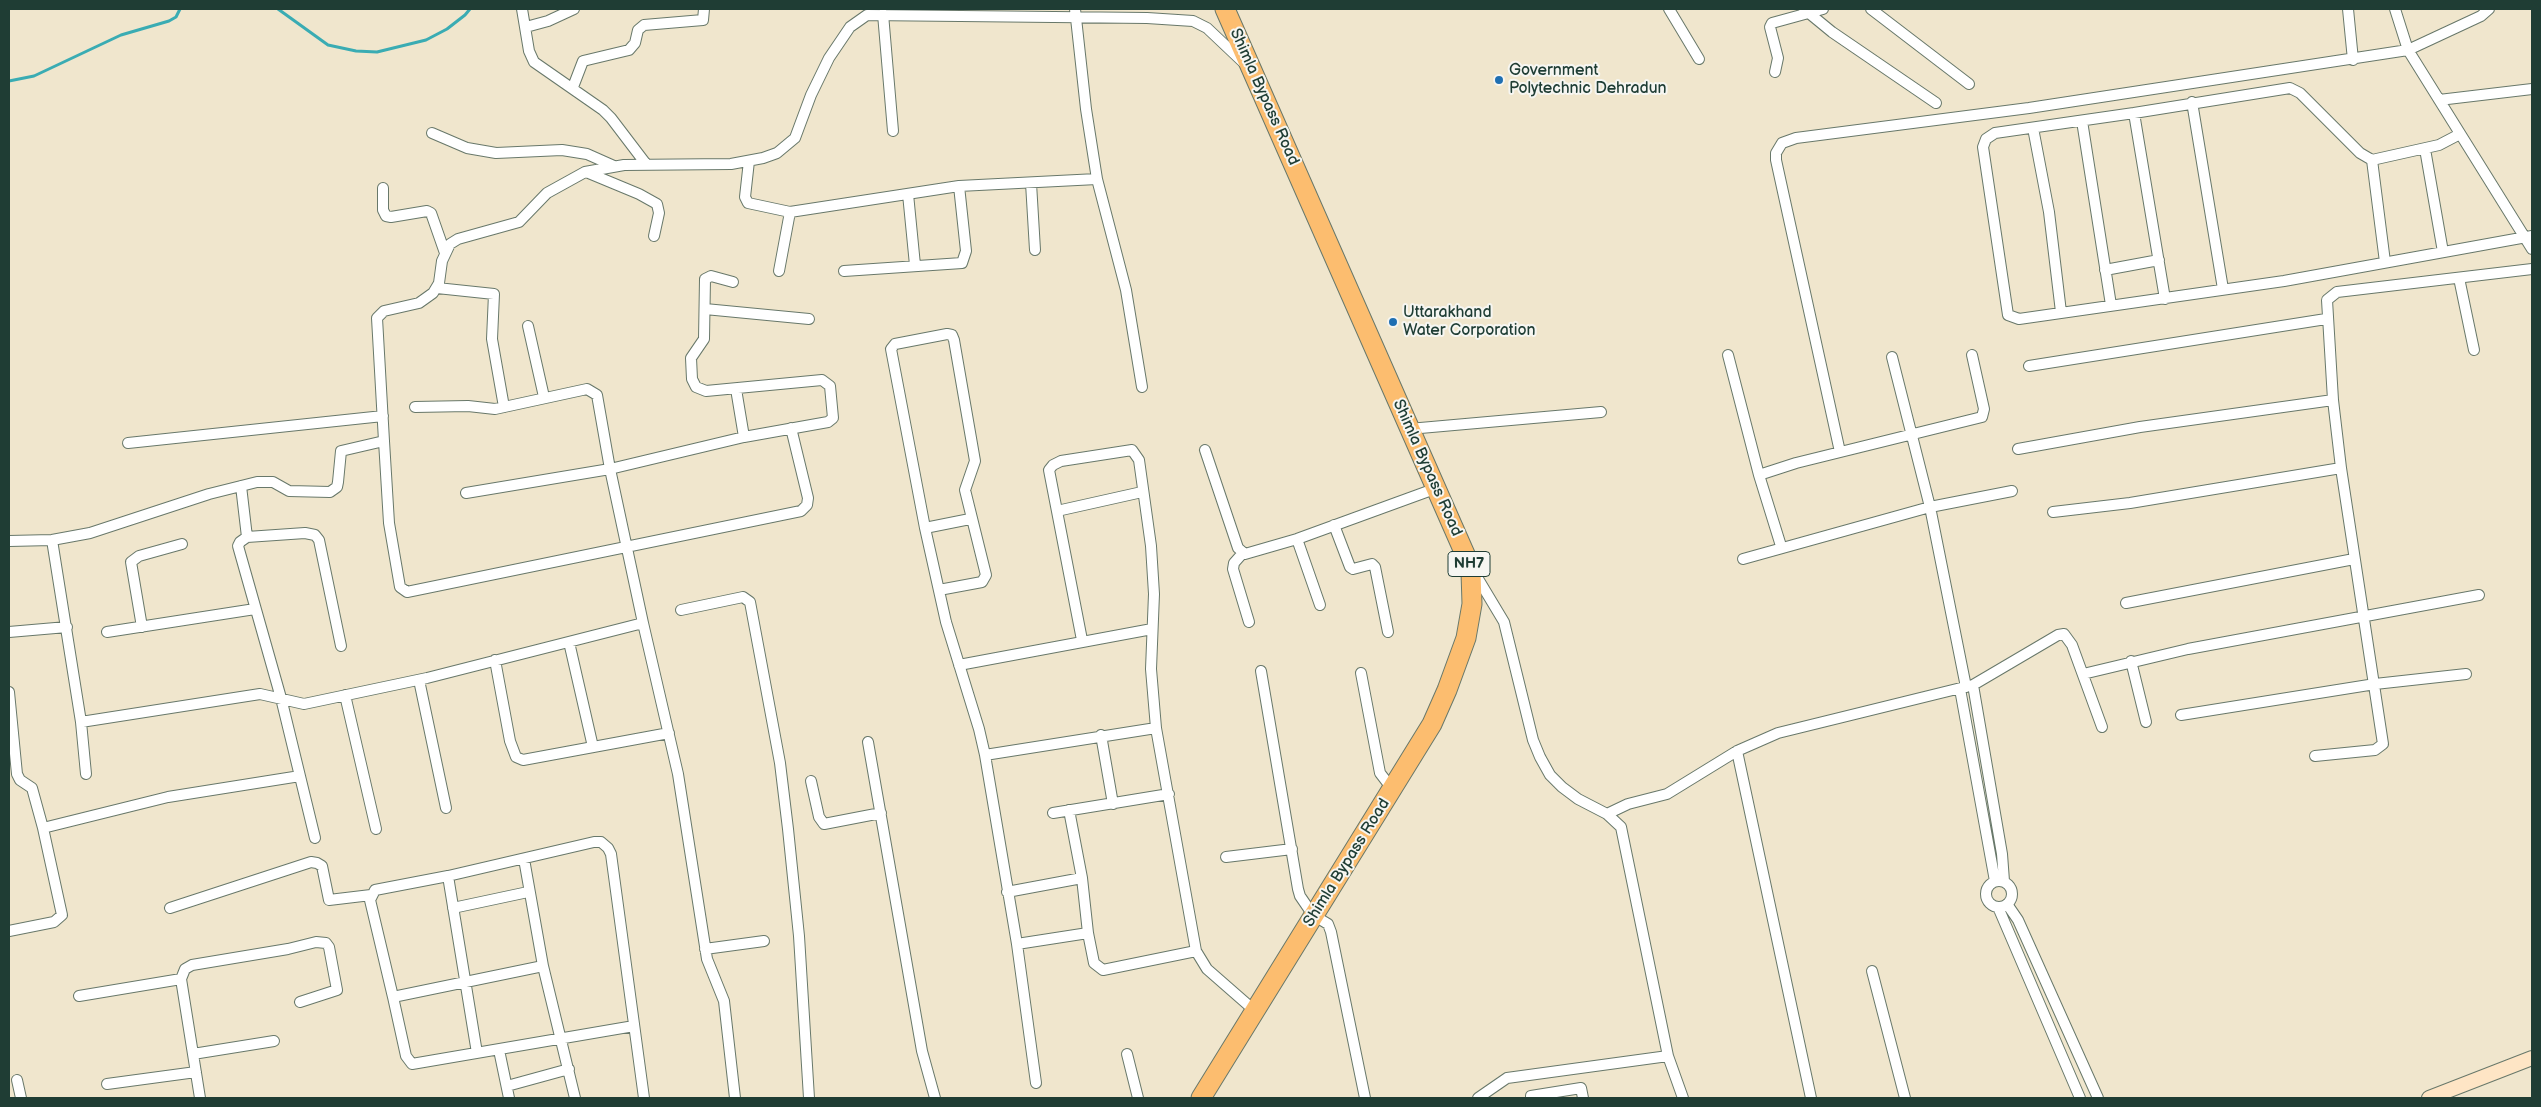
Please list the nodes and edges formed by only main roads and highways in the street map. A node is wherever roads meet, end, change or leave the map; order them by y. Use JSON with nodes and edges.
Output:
{"nodes":[{"id":1,"x":1226,"y":9,"type":"edge"},
{"id":2,"x":1202,"y":1098,"type":"edge"}],
"edges":[{"from":1,"to":2,"type":"highway","name":"Shimla Bypass Road","number":"NH7"}]}
